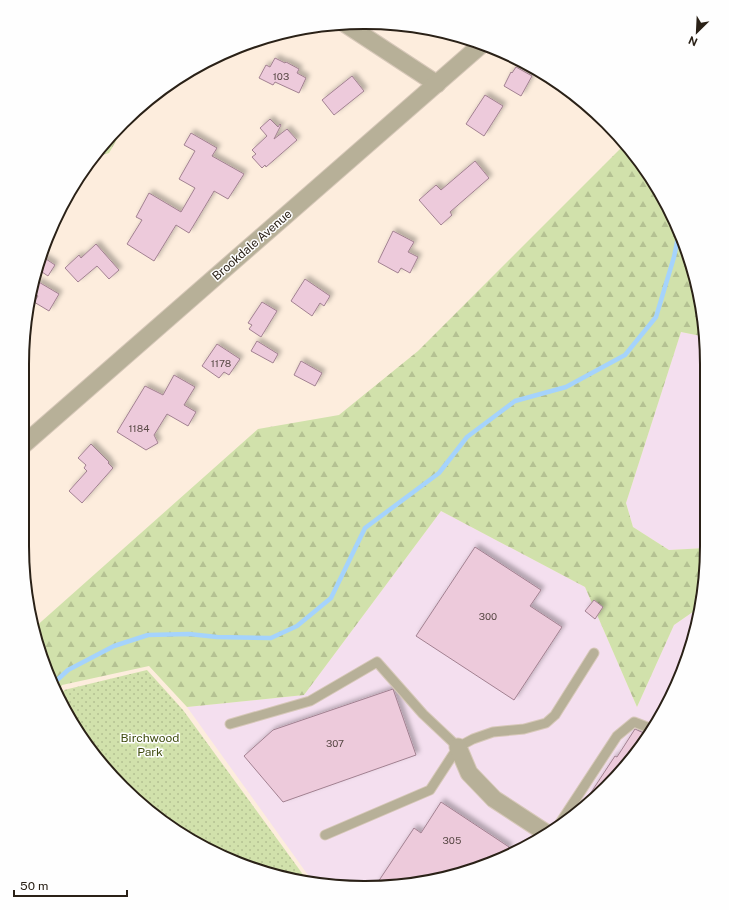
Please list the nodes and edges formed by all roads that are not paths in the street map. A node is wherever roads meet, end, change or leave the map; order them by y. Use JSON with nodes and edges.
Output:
{"nodes":[{"id":1,"x":354,"y":29,"type":"edge"},
{"id":2,"x":477,"y":49,"type":"edge"},
{"id":3,"x":437,"y":84,"type":"junction"},
{"id":4,"x":29,"y":440,"type":"edge"},
{"id":5,"x":594,"y":653,"type":"dead end"},
{"id":6,"x":230,"y":724,"type":"dead end"},
{"id":7,"x":646,"y":727,"type":"edge"},
{"id":8,"x":458,"y":747,"type":"junction"},
{"id":9,"x":566,"y":814,"type":"edge"},
{"id":10,"x":542,"y":830,"type":"edge"},
{"id":11,"x":325,"y":835,"type":"dead end"}],
"edges":[{"from":1,"to":3,"type":"street"},
{"from":2,"to":3,"type":"street","name":"Brookdale Avenue"},
{"from":3,"to":4,"type":"street","name":"Brookdale Avenue"},
{"from":5,"to":8,"type":"lane"},
{"from":6,"to":8,"type":"lane"},
{"from":7,"to":9,"type":"lane"},
{"from":8,"to":10,"type":"street"},
{"from":8,"to":11,"type":"lane"}]}
